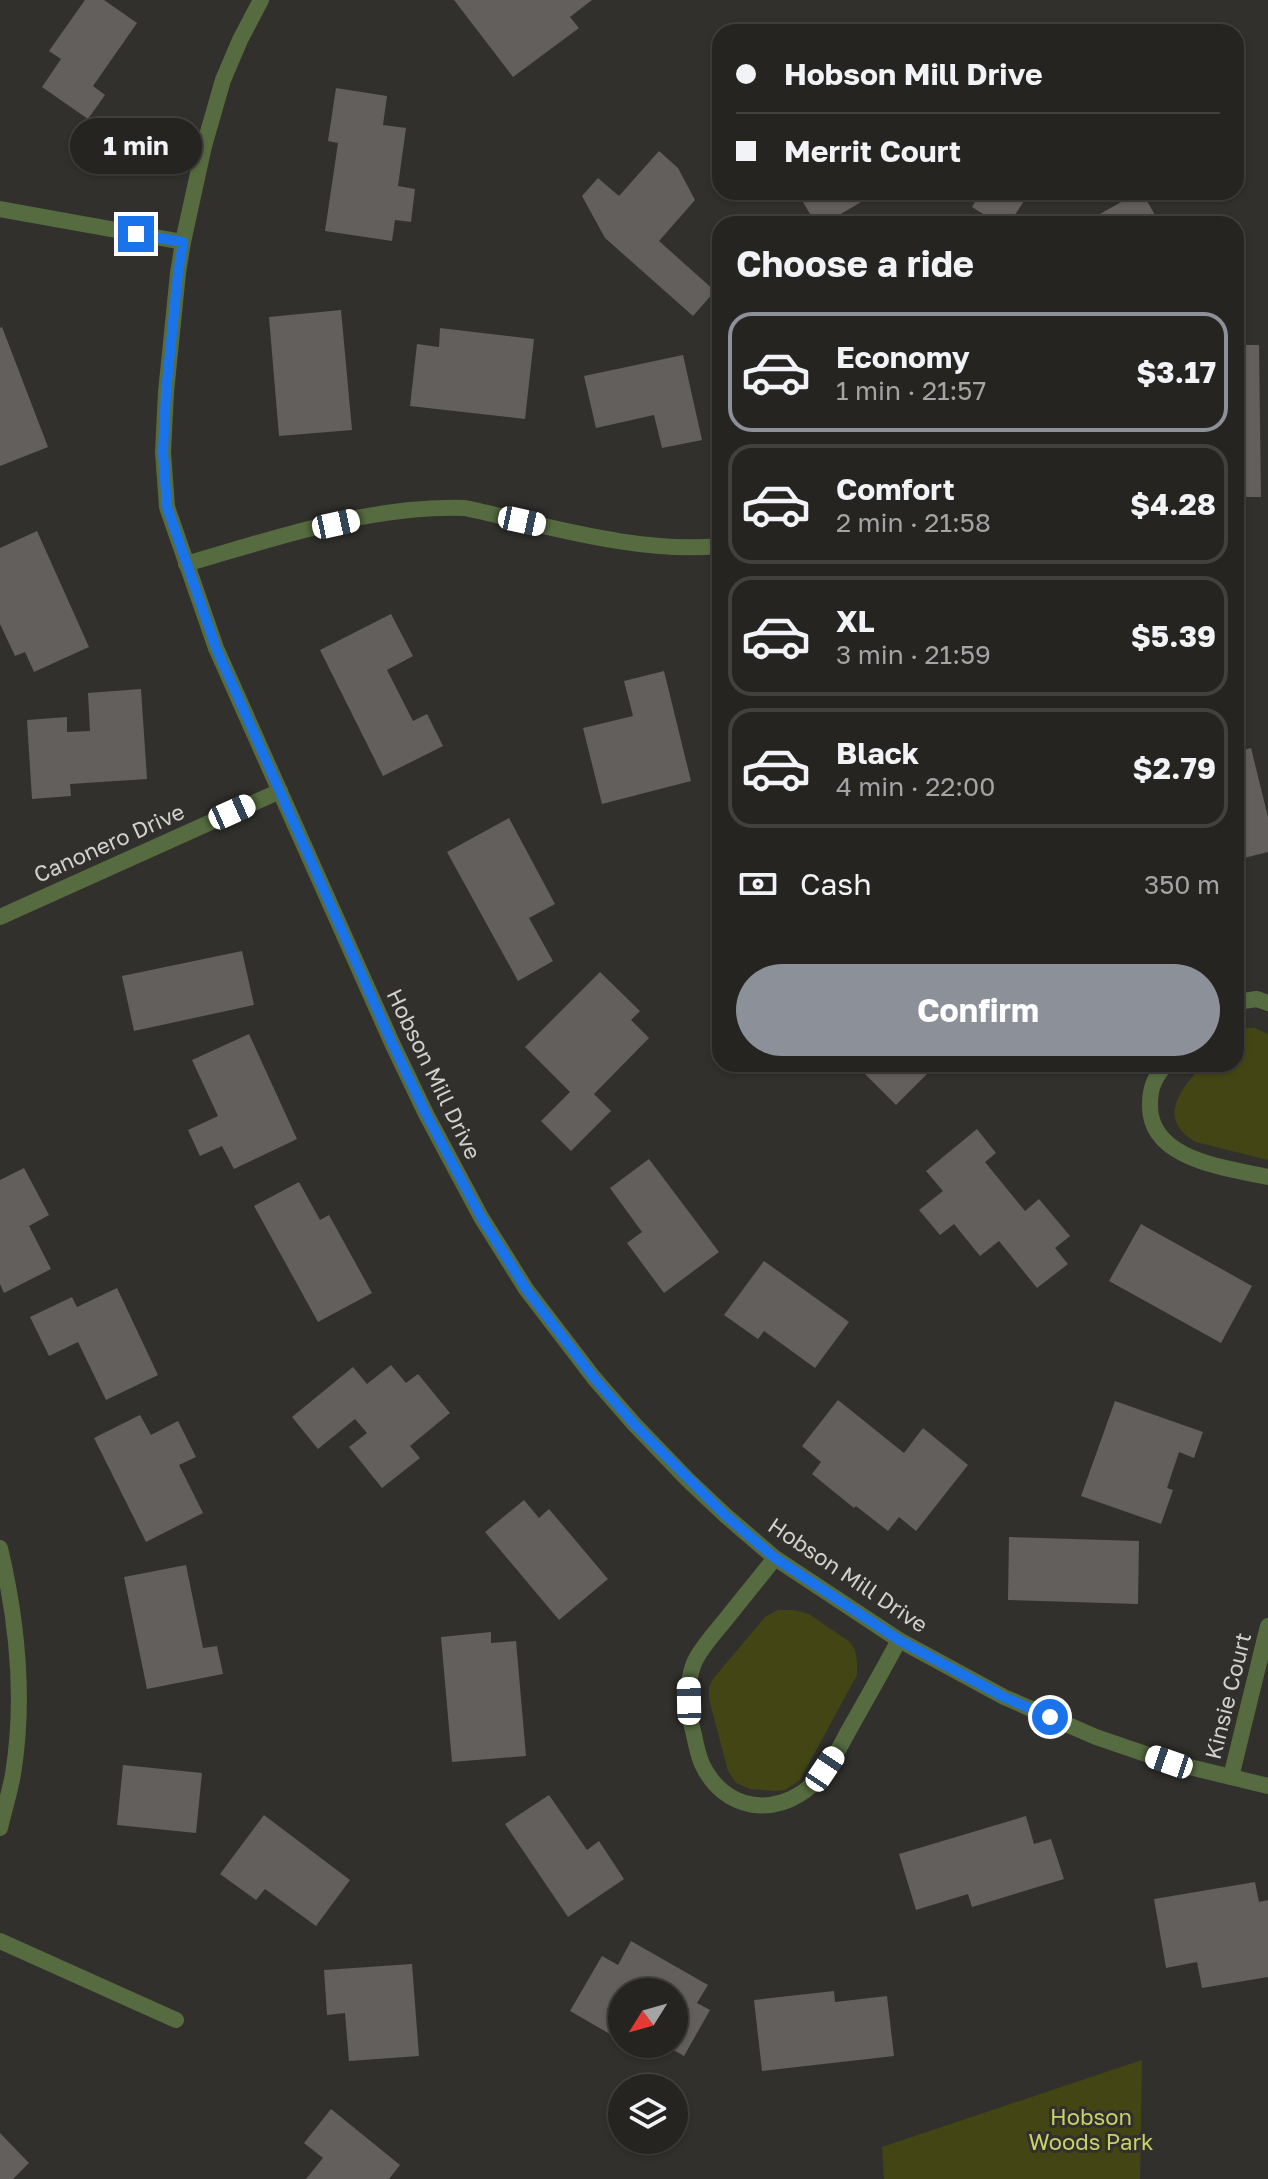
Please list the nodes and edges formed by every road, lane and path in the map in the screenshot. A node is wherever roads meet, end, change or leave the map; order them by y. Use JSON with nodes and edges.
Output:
{"nodes":[{"id":1,"x":261,"y":0,"type":"edge"},
{"id":2,"x":0,"y":209,"type":"edge"},
{"id":3,"x":183,"y":242,"type":"junction"},
{"id":4,"x":712,"y":546,"type":"edge"},
{"id":5,"x":186,"y":564,"type":"junction"},
{"id":6,"x":280,"y":791,"type":"junction"},
{"id":7,"x":0,"y":917,"type":"edge"},
{"id":8,"x":1244,"y":1001,"type":"edge"},
{"id":9,"x":1268,"y":1003,"type":"edge"},
{"id":10,"x":1159,"y":1072,"type":"edge"},
{"id":11,"x":1268,"y":1177,"type":"edge"},
{"id":12,"x":0,"y":1548,"type":"edge"},
{"id":13,"x":775,"y":1558,"type":"junction"},
{"id":14,"x":1268,"y":1626,"type":"edge"},
{"id":15,"x":899,"y":1640,"type":"junction"},
{"id":16,"x":1231,"y":1777,"type":"junction"},
{"id":17,"x":1268,"y":1786,"type":"edge"},
{"id":18,"x":0,"y":1828,"type":"edge"},
{"id":19,"x":0,"y":1941,"type":"edge"},
{"id":20,"x":176,"y":2020,"type":"dead end"}],
"edges":[{"from":1,"to":3,"type":"street","name":"Hobson Mill Drive"},
{"from":2,"to":3,"type":"street"},
{"from":3,"to":5,"type":"street","name":"Hobson Mill Drive"},
{"from":4,"to":5,"type":"street"},
{"from":5,"to":6,"type":"street","name":"Hobson Mill Drive"},
{"from":6,"to":7,"type":"street","name":"Canonero Drive"},
{"from":6,"to":13,"type":"street","name":"Hobson Mill Drive"},
{"from":8,"to":9,"type":"street"},
{"from":10,"to":11,"type":"street"},
{"from":12,"to":18,"type":"street"},
{"from":13,"to":15,"type":"street","name":"Hobson Mill Drive"},
{"from":13,"to":15,"type":"street"},
{"from":14,"to":16,"type":"street","name":"Kinsie Court"},
{"from":15,"to":16,"type":"street","name":"Hobson Mill Drive"},
{"from":16,"to":17,"type":"street","name":"Hobson Mill Drive"},
{"from":19,"to":20,"type":"street"}]}
